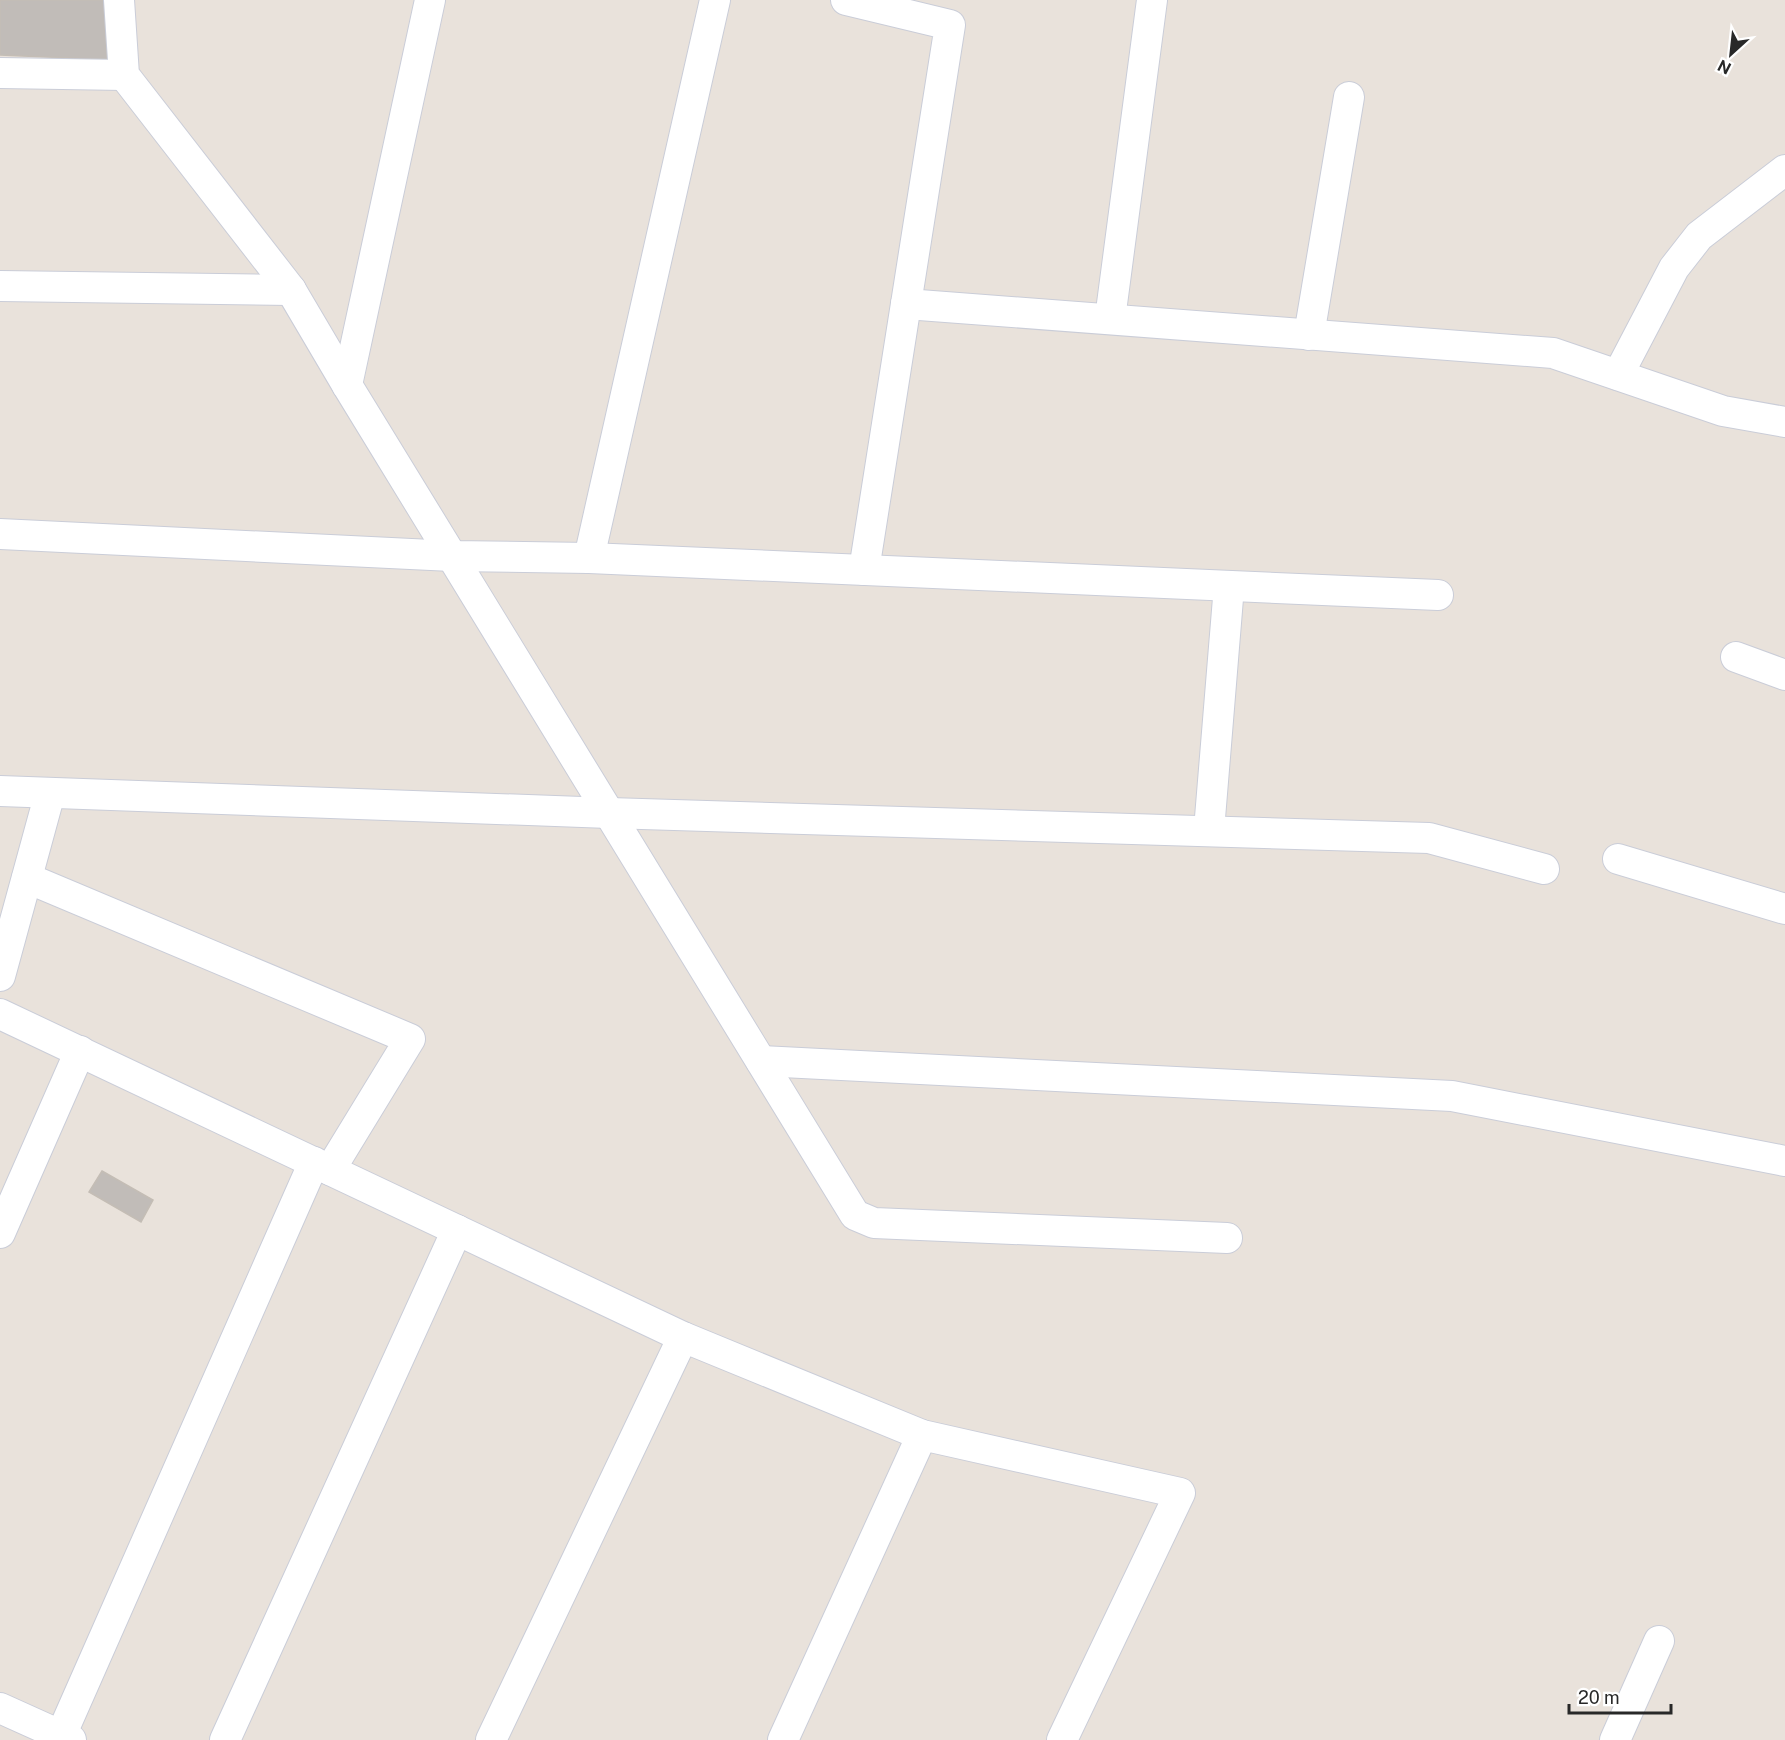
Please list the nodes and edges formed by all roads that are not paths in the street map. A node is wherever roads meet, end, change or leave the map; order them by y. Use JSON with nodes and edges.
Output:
{"nodes":[{"id":1,"x":119,"y":0,"type":"edge"},
{"id":2,"x":430,"y":0,"type":"edge"},
{"id":3,"x":715,"y":0,"type":"edge"},
{"id":4,"x":846,"y":0,"type":"edge"},
{"id":5,"x":1152,"y":0,"type":"edge"},
{"id":6,"x":0,"y":73,"type":"edge"},
{"id":7,"x":124,"y":75,"type":"junction"},
{"id":8,"x":1349,"y":97,"type":"dead end"},
{"id":9,"x":1785,"y":170,"type":"edge"},
{"id":10,"x":0,"y":286,"type":"edge"},
{"id":11,"x":291,"y":290,"type":"junction"},
{"id":12,"x":906,"y":304,"type":"junction"},
{"id":13,"x":1110,"y":320,"type":"junction"},
{"id":14,"x":1309,"y":335,"type":"junction"},
{"id":15,"x":1618,"y":375,"type":"junction"},
{"id":16,"x":347,"y":386,"type":"junction"},
{"id":17,"x":1785,"y":422,"type":"edge"},
{"id":18,"x":0,"y":534,"type":"edge"},
{"id":19,"x":452,"y":556,"type":"junction"},
{"id":20,"x":589,"y":558,"type":"junction"},
{"id":21,"x":864,"y":570,"type":"junction"},
{"id":22,"x":1229,"y":586,"type":"junction"},
{"id":23,"x":1438,"y":595,"type":"dead end"},
{"id":24,"x":1736,"y":657,"type":"dead end"},
{"id":25,"x":1785,"y":675,"type":"edge"},
{"id":26,"x":0,"y":791,"type":"edge"},
{"id":27,"x":50,"y":793,"type":"junction"},
{"id":28,"x":609,"y":813,"type":"junction"},
{"id":29,"x":1209,"y":831,"type":"junction"},
{"id":30,"x":1618,"y":859,"type":"dead end"},
{"id":31,"x":1544,"y":869,"type":"dead end"},
{"id":32,"x":27,"y":878,"type":"junction"},
{"id":33,"x":1785,"y":909,"type":"edge"},
{"id":34,"x":0,"y":975,"type":"edge"},
{"id":35,"x":0,"y":1014,"type":"edge"},
{"id":36,"x":80,"y":1051,"type":"junction"},
{"id":37,"x":761,"y":1061,"type":"junction"},
{"id":38,"x":1785,"y":1161,"type":"edge"},
{"id":39,"x":322,"y":1166,"type":"junction"},
{"id":40,"x":457,"y":1230,"type":"junction"},
{"id":41,"x":0,"y":1233,"type":"edge"},
{"id":42,"x":1227,"y":1238,"type":"dead end"},
{"id":43,"x":683,"y":1337,"type":"junction"},
{"id":44,"x":922,"y":1435,"type":"junction"},
{"id":45,"x":1659,"y":1641,"type":"dead end"},
{"id":46,"x":0,"y":1708,"type":"edge"},
{"id":47,"x":64,"y":1738,"type":"edge"},
{"id":48,"x":225,"y":1740,"type":"edge"},
{"id":49,"x":491,"y":1740,"type":"edge"},
{"id":50,"x":783,"y":1740,"type":"edge"},
{"id":51,"x":1062,"y":1740,"type":"edge"},
{"id":52,"x":1615,"y":1740,"type":"edge"}],
"edges":[{"from":1,"to":7,"type":"street"},
{"from":2,"to":16,"type":"street"},
{"from":3,"to":20,"type":"street"},
{"from":4,"to":12,"type":"street"},
{"from":5,"to":13,"type":"street"},
{"from":6,"to":7,"type":"street"},
{"from":7,"to":11,"type":"street"},
{"from":8,"to":14,"type":"street"},
{"from":9,"to":15,"type":"street"},
{"from":10,"to":11,"type":"street"},
{"from":11,"to":16,"type":"street"},
{"from":12,"to":13,"type":"street"},
{"from":12,"to":21,"type":"street"},
{"from":13,"to":14,"type":"street"},
{"from":14,"to":15,"type":"street"},
{"from":15,"to":17,"type":"street"},
{"from":16,"to":19,"type":"street"},
{"from":18,"to":19,"type":"street"},
{"from":19,"to":20,"type":"street"},
{"from":19,"to":28,"type":"street"},
{"from":20,"to":21,"type":"street"},
{"from":21,"to":22,"type":"street"},
{"from":22,"to":23,"type":"street"},
{"from":22,"to":29,"type":"street"},
{"from":24,"to":25,"type":"street"},
{"from":26,"to":27,"type":"street"},
{"from":27,"to":28,"type":"street"},
{"from":27,"to":32,"type":"street"},
{"from":28,"to":29,"type":"street"},
{"from":28,"to":37,"type":"street"},
{"from":29,"to":31,"type":"street"},
{"from":30,"to":33,"type":"street"},
{"from":32,"to":34,"type":"street"},
{"from":32,"to":39,"type":"street"},
{"from":35,"to":36,"type":"street"},
{"from":36,"to":39,"type":"street"},
{"from":36,"to":41,"type":"street"},
{"from":37,"to":38,"type":"street"},
{"from":37,"to":42,"type":"street"},
{"from":39,"to":40,"type":"street"},
{"from":39,"to":47,"type":"street"},
{"from":40,"to":43,"type":"street"},
{"from":40,"to":48,"type":"street"},
{"from":43,"to":44,"type":"street"},
{"from":43,"to":49,"type":"street"},
{"from":44,"to":50,"type":"street"},
{"from":44,"to":51,"type":"street"},
{"from":45,"to":52,"type":"street"},
{"from":46,"to":47,"type":"street"}]}
